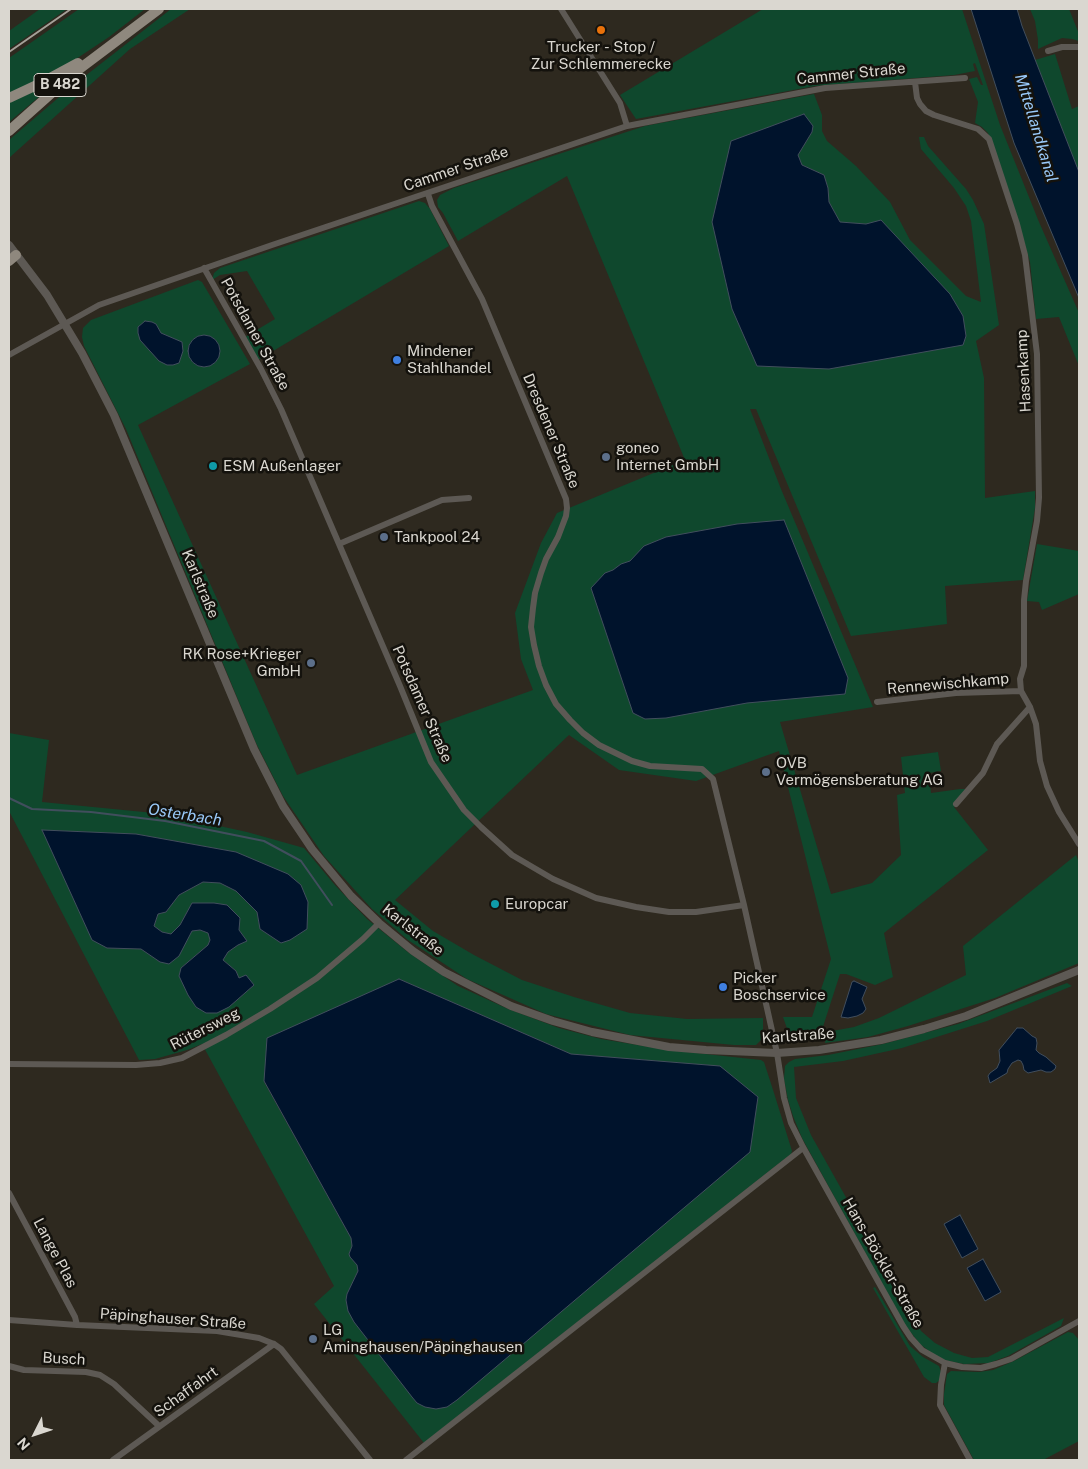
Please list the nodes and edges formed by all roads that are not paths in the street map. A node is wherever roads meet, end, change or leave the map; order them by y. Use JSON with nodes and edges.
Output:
{"nodes":[{"id":1,"x":159,"y":9,"type":"edge"},
{"id":2,"x":561,"y":9,"type":"edge"},
{"id":3,"x":113,"y":42,"type":"junction"},
{"id":4,"x":1079,"y":46,"type":"edge"},
{"id":5,"x":1048,"y":51,"type":"dead end"},
{"id":6,"x":964,"y":78,"type":"dead end"},
{"id":7,"x":915,"y":82,"type":"junction"},
{"id":8,"x":9,"y":98,"type":"edge"},
{"id":9,"x":627,"y":126,"type":"junction"},
{"id":10,"x":9,"y":131,"type":"edge"},
{"id":11,"x":428,"y":194,"type":"junction"},
{"id":12,"x":11,"y":253,"type":"edge"},
{"id":13,"x":204,"y":268,"type":"junction"},
{"id":14,"x":64,"y":324,"type":"junction"},
{"id":15,"x":9,"y":355,"type":"edge"},
{"id":16,"x":468,"y":498,"type":"dead end"},
{"id":17,"x":339,"y":544,"type":"junction"},
{"id":18,"x":1021,"y":691,"type":"junction"},
{"id":19,"x":877,"y":702,"type":"dead end"},
{"id":20,"x":1030,"y":707,"type":"junction"},
{"id":21,"x":956,"y":804,"type":"dead end"},
{"id":22,"x":1079,"y":844,"type":"edge"},
{"id":23,"x":744,"y":905,"type":"junction"},
{"id":24,"x":379,"y":923,"type":"junction"},
{"id":25,"x":1079,"y":970,"type":"edge"},
{"id":26,"x":777,"y":1053,"type":"junction"},
{"id":27,"x":9,"y":1064,"type":"edge"},
{"id":28,"x":803,"y":1148,"type":"junction"},
{"id":29,"x":9,"y":1193,"type":"edge"},
{"id":30,"x":9,"y":1320,"type":"edge"},
{"id":31,"x":1079,"y":1320,"type":"edge"},
{"id":32,"x":77,"y":1325,"type":"junction"},
{"id":33,"x":274,"y":1344,"type":"junction"},
{"id":34,"x":945,"y":1363,"type":"junction"},
{"id":35,"x":9,"y":1366,"type":"edge"},
{"id":36,"x":160,"y":1426,"type":"junction"},
{"id":37,"x":113,"y":1460,"type":"edge"},
{"id":38,"x":370,"y":1460,"type":"edge"},
{"id":39,"x":406,"y":1460,"type":"edge"},
{"id":40,"x":970,"y":1460,"type":"edge"}],
"edges":[{"from":1,"to":3,"type":"main road","number":"B 482"},
{"from":2,"to":9,"type":"street"},
{"from":3,"to":8,"type":"main road"},
{"from":3,"to":10,"type":"main road","number":"B 482"},
{"from":4,"to":5,"type":"street"},
{"from":6,"to":7,"type":"street","name":"Cammer Straße"},
{"from":7,"to":9,"type":"street","name":"Cammer Straße"},
{"from":7,"to":18,"type":"street","name":"Hasenkamp"},
{"from":9,"to":11,"type":"street","name":"Cammer Straße"},
{"from":11,"to":13,"type":"street","name":"Cammer Straße"},
{"from":11,"to":23,"type":"street","name":"Dresdener Straße"},
{"from":12,"to":14,"type":"street"},
{"from":13,"to":14,"type":"street","name":"Cammer Straße"},
{"from":13,"to":17,"type":"street","name":"Potsdamer Straße"},
{"from":14,"to":15,"type":"street","name":"Cammer Straße"},
{"from":14,"to":24,"type":"street","name":"Karlstraße"},
{"from":16,"to":17,"type":"street"},
{"from":17,"to":23,"type":"street","name":"Potsdamer Straße"},
{"from":18,"to":19,"type":"street","name":"Rennewischkamp"},
{"from":18,"to":20,"type":"street"},
{"from":20,"to":21,"type":"street"},
{"from":20,"to":22,"type":"street"},
{"from":23,"to":26,"type":"street"},
{"from":24,"to":26,"type":"street","name":"Karlstraße"},
{"from":24,"to":27,"type":"street","name":"Rütersweg"},
{"from":25,"to":26,"type":"street","name":"Karlstraße"},
{"from":26,"to":28,"type":"street","name":"Hans-Böckler-Straße"},
{"from":28,"to":34,"type":"street","name":"Hans-Böckler-Straße"},
{"from":28,"to":39,"type":"street"},
{"from":29,"to":32,"type":"street","name":"Lange Plas"},
{"from":30,"to":32,"type":"street","name":"Päpinghauser Straße"},
{"from":31,"to":34,"type":"street","name":"Hans-Böckler-Straße"},
{"from":32,"to":33,"type":"street","name":"Päpinghauser Straße"},
{"from":33,"to":36,"type":"street","name":"Schaffahrt"},
{"from":33,"to":38,"type":"street","name":"Päpinghauser Straße"},
{"from":34,"to":40,"type":"street"},
{"from":35,"to":36,"type":"street","name":"Busch"},
{"from":36,"to":37,"type":"street","name":"Schaffahrt"}]}
